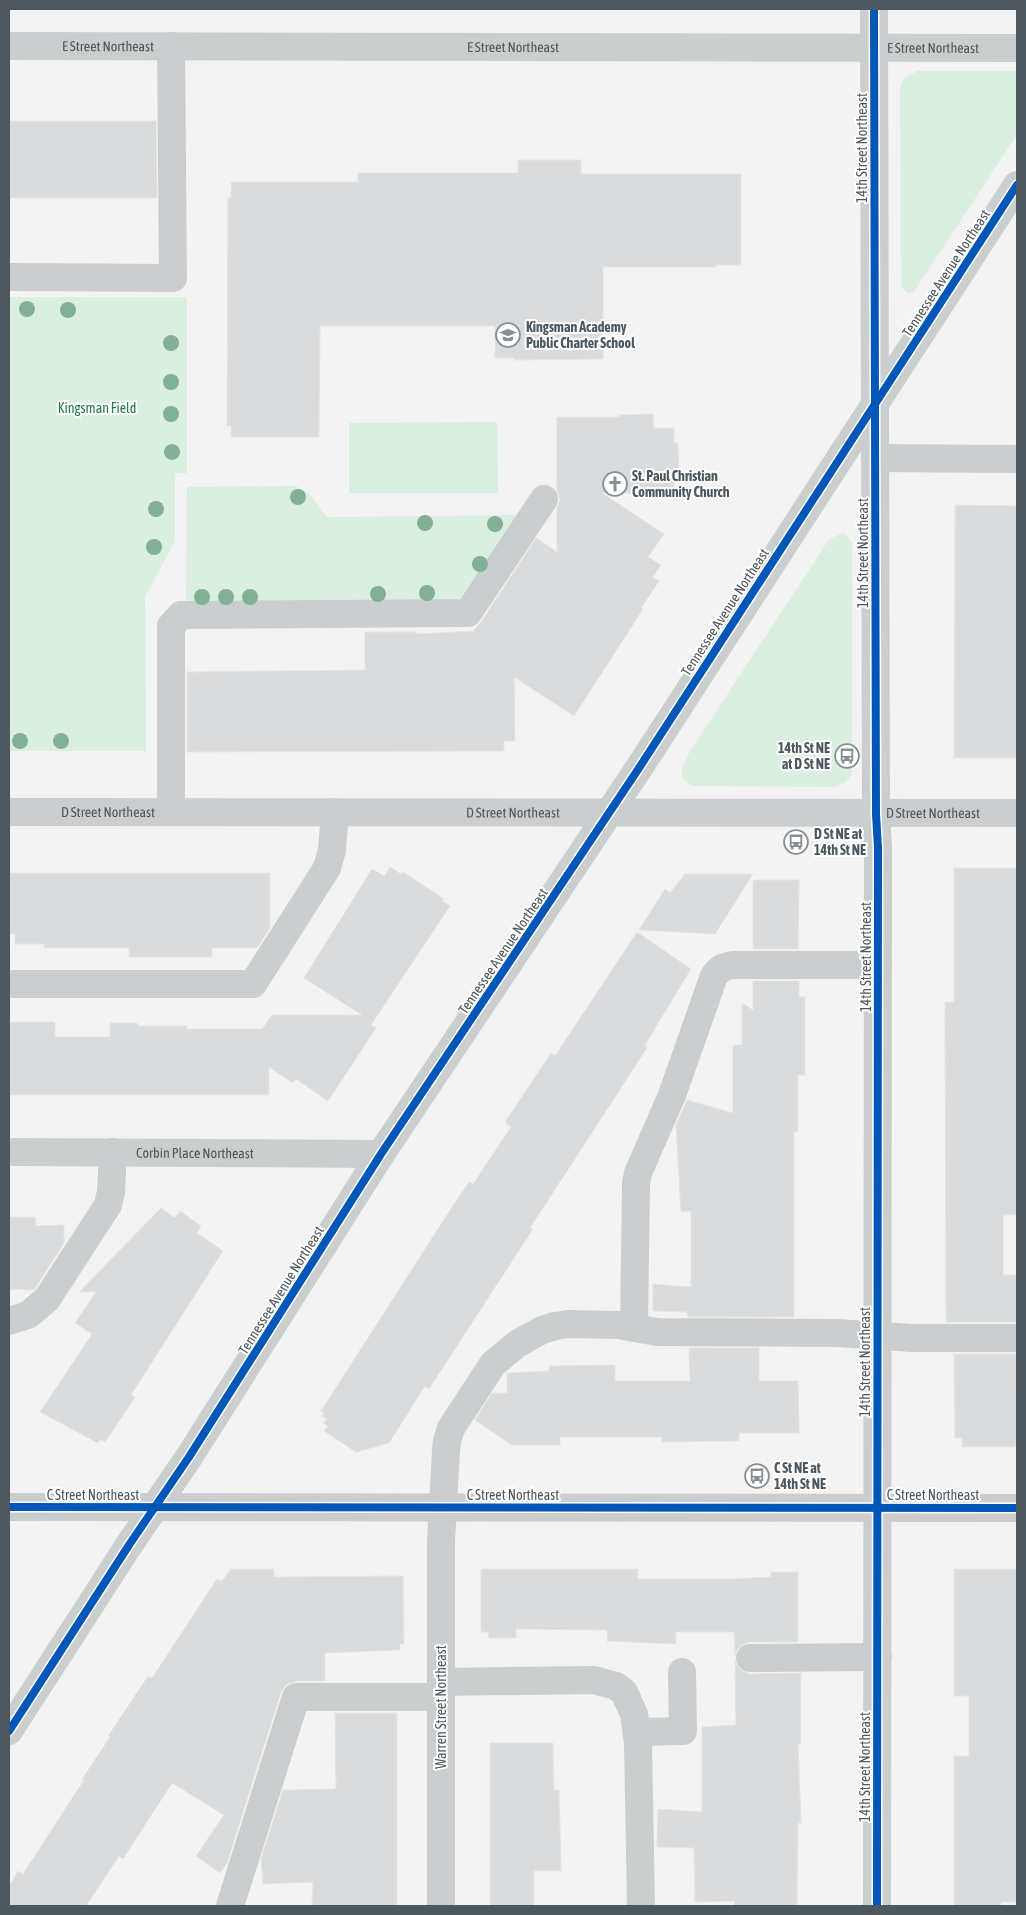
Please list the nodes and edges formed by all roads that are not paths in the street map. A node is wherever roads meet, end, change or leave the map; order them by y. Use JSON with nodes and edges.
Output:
{"nodes":[{"id":1,"x":874,"y":9,"type":"edge"},
{"id":2,"x":9,"y":46,"type":"edge"},
{"id":3,"x":172,"y":46,"type":"junction"},
{"id":4,"x":874,"y":48,"type":"junction"},
{"id":5,"x":1017,"y":48,"type":"edge"},
{"id":6,"x":1017,"y":184,"type":"edge"},
{"id":7,"x":9,"y":277,"type":"edge"},
{"id":8,"x":875,"y":406,"type":"junction"},
{"id":9,"x":875,"y":458,"type":"junction"},
{"id":10,"x":1017,"y":459,"type":"edge"},
{"id":11,"x":544,"y":499,"type":"dead end"},
{"id":12,"x":9,"y":812,"type":"edge"},
{"id":13,"x":172,"y":812,"type":"junction"},
{"id":14,"x":335,"y":812,"type":"junction"},
{"id":15,"x":610,"y":813,"type":"junction"},
{"id":16,"x":1017,"y":813,"type":"edge"},
{"id":17,"x":876,"y":814,"type":"junction"},
{"id":18,"x":878,"y":966,"type":"junction"},
{"id":19,"x":9,"y":984,"type":"edge"},
{"id":20,"x":9,"y":1152,"type":"edge"},
{"id":21,"x":113,"y":1152,"type":"junction"},
{"id":22,"x":381,"y":1154,"type":"junction"},
{"id":23,"x":9,"y":1321,"type":"edge"},
{"id":24,"x":634,"y":1328,"type":"junction"},
{"id":25,"x":878,"y":1335,"type":"junction"},
{"id":26,"x":1017,"y":1338,"type":"edge"},
{"id":27,"x":9,"y":1507,"type":"edge"},
{"id":28,"x":157,"y":1507,"type":"junction"},
{"id":29,"x":442,"y":1507,"type":"junction"},
{"id":30,"x":878,"y":1508,"type":"junction"},
{"id":31,"x":1017,"y":1508,"type":"edge"},
{"id":32,"x":878,"y":1657,"type":"junction"},
{"id":33,"x":750,"y":1658,"type":"dead end"},
{"id":34,"x":682,"y":1672,"type":"dead end"},
{"id":35,"x":441,"y":1690,"type":"junction"},
{"id":36,"x":9,"y":1731,"type":"edge"},
{"id":37,"x":638,"y":1732,"type":"junction"},
{"id":38,"x":230,"y":1906,"type":"edge"},
{"id":39,"x":441,"y":1906,"type":"edge"},
{"id":40,"x":641,"y":1906,"type":"edge"},
{"id":41,"x":877,"y":1906,"type":"edge"}],
"edges":[{"from":1,"to":4,"type":"street","name":"14th Street Northeast"},
{"from":2,"to":3,"type":"street","name":"E Street Northeast"},
{"from":3,"to":4,"type":"street","name":"E Street Northeast"},
{"from":3,"to":7,"type":"street"},
{"from":4,"to":5,"type":"street","name":"E Street Northeast"},
{"from":4,"to":8,"type":"street","name":"14th Street Northeast"},
{"from":6,"to":8,"type":"street","name":"Tennessee Avenue Northeast"},
{"from":8,"to":9,"type":"street","name":"14th Street Northeast"},
{"from":8,"to":15,"type":"street","name":"Tennessee Avenue Northeast"},
{"from":9,"to":10,"type":"street"},
{"from":9,"to":17,"type":"street","name":"14th Street Northeast"},
{"from":11,"to":13,"type":"street"},
{"from":12,"to":13,"type":"street","name":"D Street Northeast"},
{"from":13,"to":14,"type":"street","name":"D Street Northeast"},
{"from":14,"to":15,"type":"street","name":"D Street Northeast"},
{"from":14,"to":19,"type":"street"},
{"from":15,"to":17,"type":"street","name":"D Street Northeast"},
{"from":15,"to":22,"type":"street","name":"Tennessee Avenue Northeast"},
{"from":16,"to":17,"type":"street","name":"D Street Northeast"},
{"from":17,"to":18,"type":"street","name":"14th Street Northeast"},
{"from":18,"to":24,"type":"street"},
{"from":18,"to":25,"type":"street","name":"14th Street Northeast"},
{"from":20,"to":21,"type":"street","name":"Corbin Place Northeast"},
{"from":21,"to":22,"type":"street","name":"Corbin Place Northeast"},
{"from":21,"to":23,"type":"street"},
{"from":22,"to":28,"type":"street","name":"Tennessee Avenue Northeast"},
{"from":24,"to":25,"type":"street","name":"Warren Street Northeast"},
{"from":24,"to":29,"type":"street","name":"Warren Street Northeast"},
{"from":25,"to":26,"type":"street","name":"Warren Street Northeast"},
{"from":25,"to":30,"type":"street","name":"14th Street Northeast"},
{"from":27,"to":28,"type":"main road","name":"C Street Northeast"},
{"from":28,"to":29,"type":"main road","name":"C Street Northeast"},
{"from":28,"to":36,"type":"street","name":"Tennessee Avenue Northeast"},
{"from":29,"to":30,"type":"main road","name":"C Street Northeast"},
{"from":29,"to":35,"type":"street","name":"Warren Street Northeast"},
{"from":30,"to":31,"type":"main road","name":"C Street Northeast"},
{"from":30,"to":32,"type":"street","name":"14th Street Northeast"},
{"from":32,"to":33,"type":"street"},
{"from":32,"to":41,"type":"street","name":"14th Street Northeast"},
{"from":34,"to":37,"type":"street"},
{"from":35,"to":37,"type":"street"},
{"from":35,"to":38,"type":"street"},
{"from":35,"to":39,"type":"street","name":"Warren Street Northeast"},
{"from":37,"to":40,"type":"street"}]}
